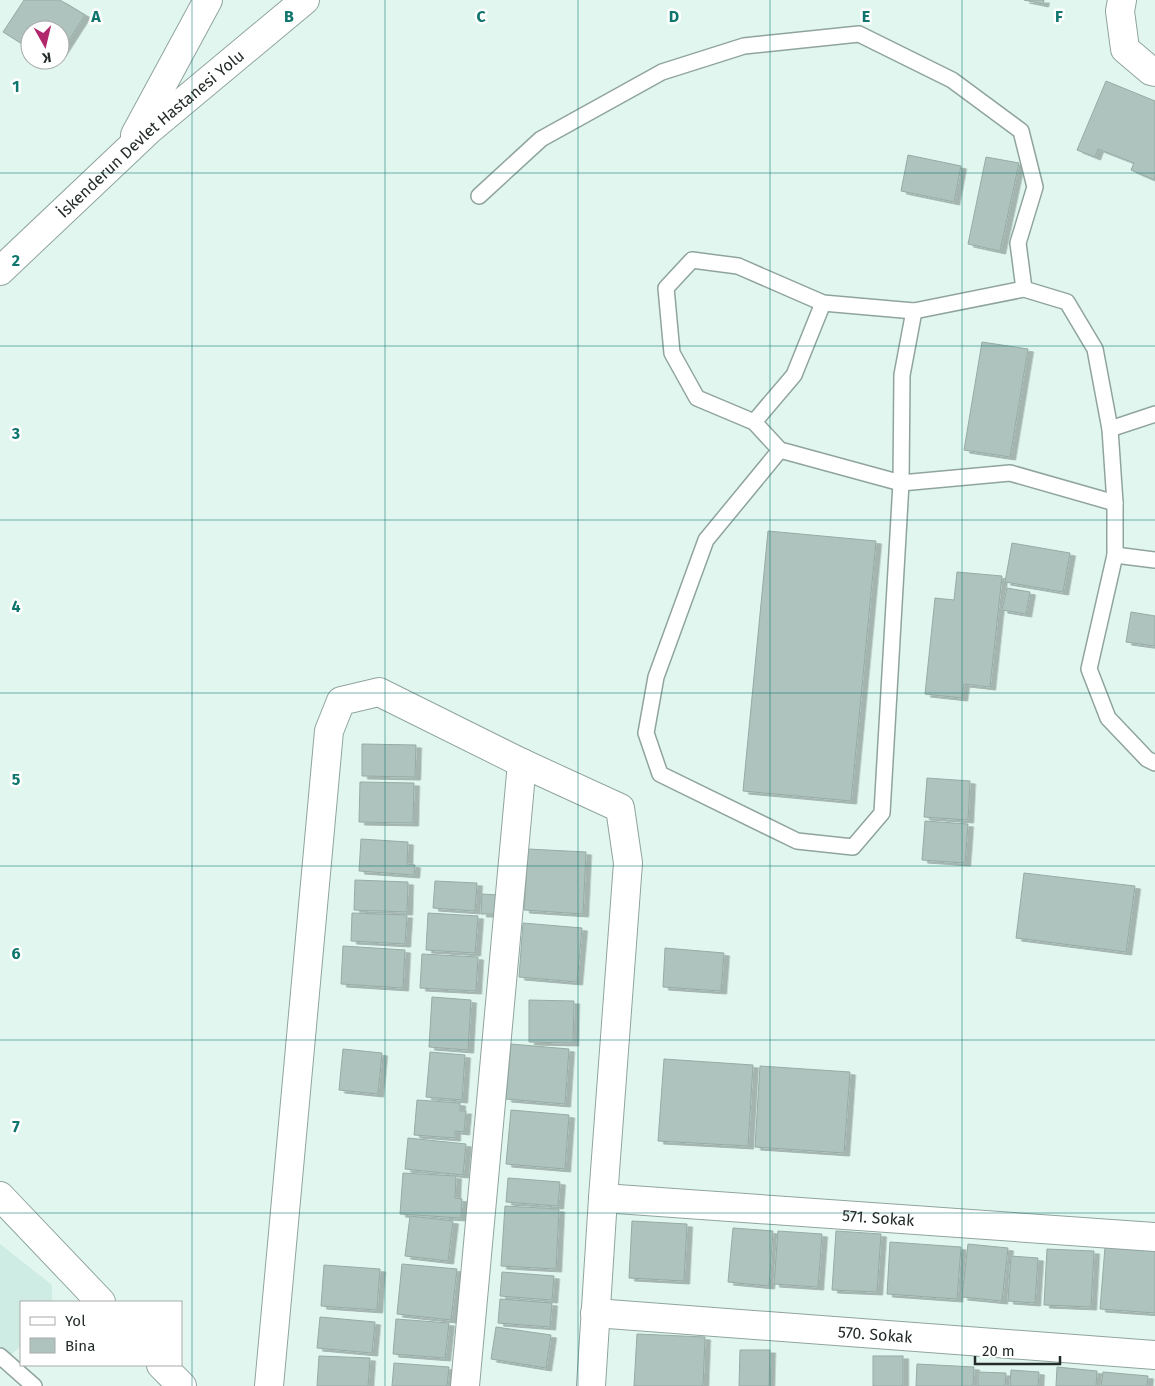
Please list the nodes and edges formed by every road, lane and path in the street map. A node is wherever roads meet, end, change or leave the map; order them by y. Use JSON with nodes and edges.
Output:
{"nodes":[{"id":1,"x":208,"y":0,"type":"edge"},
{"id":2,"x":305,"y":0,"type":"edge"},
{"id":3,"x":1122,"y":0,"type":"edge"},
{"id":4,"x":1155,"y":72,"type":"edge"},
{"id":5,"x":125,"y":153,"type":"junction"},
{"id":6,"x":479,"y":196,"type":"dead end"},
{"id":7,"x":0,"y":271,"type":"edge"},
{"id":8,"x":1024,"y":288,"type":"junction"},
{"id":9,"x":823,"y":303,"type":"junction"},
{"id":10,"x":914,"y":311,"type":"junction"},
{"id":11,"x":1155,"y":414,"type":"edge"},
{"id":12,"x":754,"y":422,"type":"junction"},
{"id":13,"x":1110,"y":429,"type":"junction"},
{"id":14,"x":780,"y":450,"type":"junction"},
{"id":15,"x":901,"y":483,"type":"junction"},
{"id":16,"x":1115,"y":503,"type":"junction"},
{"id":17,"x":1115,"y":555,"type":"junction"},
{"id":18,"x":1155,"y":560,"type":"edge"},
{"id":19,"x":522,"y":762,"type":"junction"},
{"id":20,"x":1155,"y":763,"type":"edge"},
{"id":21,"x":0,"y":1196,"type":"edge"},
{"id":22,"x":602,"y":1198,"type":"junction"},
{"id":23,"x":1155,"y":1237,"type":"edge"},
{"id":24,"x":100,"y":1301,"type":"edge"},
{"id":25,"x":595,"y":1313,"type":"junction"},
{"id":26,"x":1155,"y":1355,"type":"edge"},
{"id":27,"x":0,"y":1356,"type":"edge"},
{"id":28,"x":162,"y":1366,"type":"edge"},
{"id":29,"x":34,"y":1386,"type":"edge"},
{"id":30,"x":182,"y":1386,"type":"edge"},
{"id":31,"x":269,"y":1386,"type":"edge"},
{"id":32,"x":465,"y":1386,"type":"edge"},
{"id":33,"x":591,"y":1386,"type":"edge"}],
"edges":[{"from":1,"to":5,"type":"street"},
{"from":2,"to":5,"type":"street","name":"İskenderun Devlet Hastanesi Yolu"},
{"from":3,"to":4,"type":"street"},
{"from":5,"to":7,"type":"street","name":"İskenderun Devlet Hastanesi Yolu"},
{"from":6,"to":8,"type":"lane"},
{"from":8,"to":10,"type":"lane"},
{"from":8,"to":13,"type":"lane"},
{"from":9,"to":10,"type":"lane"},
{"from":9,"to":12,"type":"lane"},
{"from":9,"to":12,"type":"lane"},
{"from":10,"to":15,"type":"lane"},
{"from":11,"to":13,"type":"lane"},
{"from":12,"to":14,"type":"lane"},
{"from":13,"to":16,"type":"lane"},
{"from":14,"to":15,"type":"lane"},
{"from":14,"to":15,"type":"lane"},
{"from":15,"to":16,"type":"lane"},
{"from":16,"to":17,"type":"lane"},
{"from":17,"to":18,"type":"lane"},
{"from":17,"to":20,"type":"lane"},
{"from":19,"to":22,"type":"street"},
{"from":19,"to":31,"type":"street"},
{"from":19,"to":32,"type":"street"},
{"from":21,"to":24,"type":"street"},
{"from":22,"to":23,"type":"street","name":"571. Sokak"},
{"from":22,"to":25,"type":"street"},
{"from":25,"to":26,"type":"street","name":"570. Sokak"},
{"from":25,"to":33,"type":"street"},
{"from":27,"to":29,"type":"lane"},
{"from":28,"to":30,"type":"street"}]}
